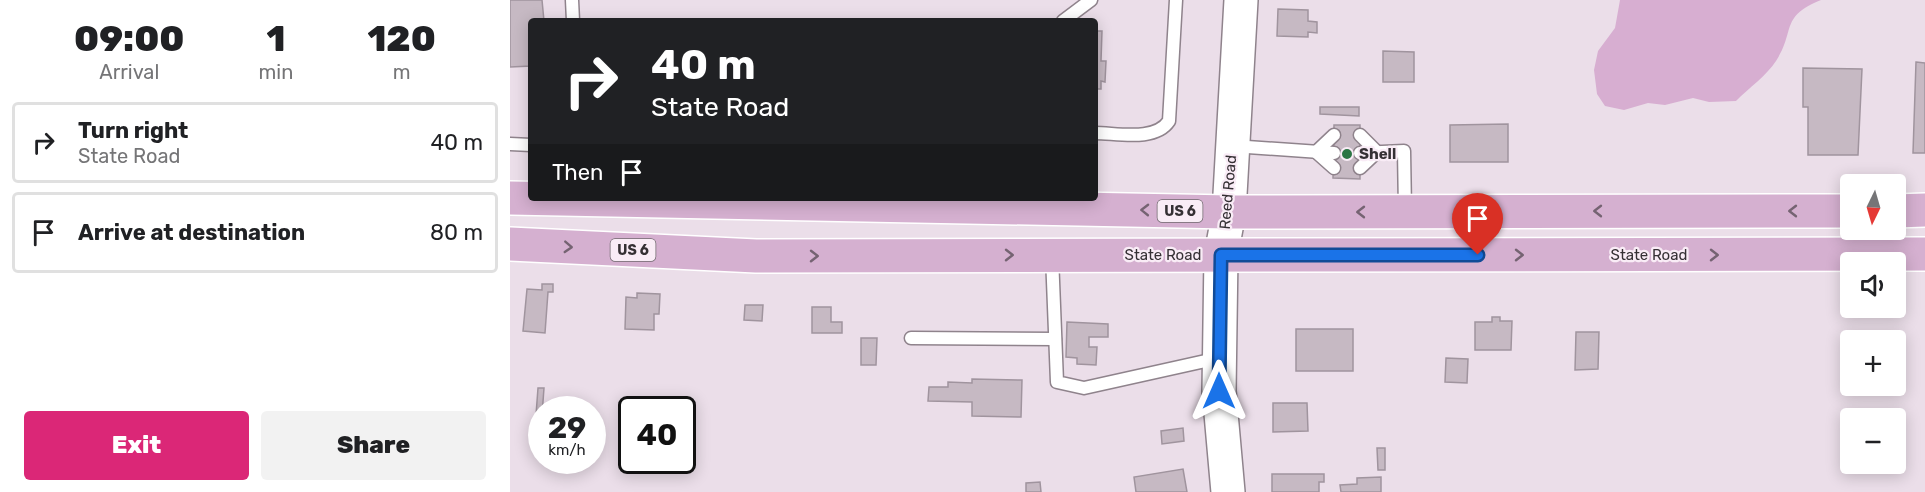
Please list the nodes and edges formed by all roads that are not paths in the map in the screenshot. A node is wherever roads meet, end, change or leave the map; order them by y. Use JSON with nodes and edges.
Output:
{"nodes":[{"id":1,"x":572,"y":0,"type":"edge"},
{"id":2,"x":1091,"y":0,"type":"edge"},
{"id":3,"x":1176,"y":0,"type":"edge"},
{"id":4,"x":1241,"y":0,"type":"edge"},
{"id":5,"x":573,"y":18,"type":"edge"},
{"id":6,"x":1067,"y":18,"type":"edge"},
{"id":7,"x":1098,"y":133,"type":"edge"},
{"id":8,"x":1334,"y":135,"type":"dead end"},
{"id":9,"x":1360,"y":135,"type":"dead end"},
{"id":10,"x":510,"y":144,"type":"edge"},
{"id":11,"x":528,"y":145,"type":"edge"},
{"id":12,"x":1232,"y":146,"type":"junction"},
{"id":13,"x":1316,"y":152,"type":"junction"},
{"id":14,"x":1377,"y":152,"type":"junction"},
{"id":15,"x":1334,"y":153,"type":"dead end"},
{"id":16,"x":1360,"y":153,"type":"dead end"},
{"id":17,"x":1334,"y":168,"type":"dead end"},
{"id":18,"x":1360,"y":168,"type":"dead end"},
{"id":19,"x":510,"y":198,"type":"edge"},
{"id":20,"x":528,"y":198,"type":"edge"},
{"id":21,"x":826,"y":201,"type":"edge"},
{"id":22,"x":1070,"y":203,"type":"edge"},
{"id":23,"x":1906,"y":210,"type":"edge"},
{"id":24,"x":1925,"y":210,"type":"edge"},
{"id":25,"x":1840,"y":211,"type":"edge"},
{"id":26,"x":1229,"y":212,"type":"junction"},
{"id":27,"x":1405,"y":212,"type":"junction"},
{"id":28,"x":510,"y":244,"type":"edge"},
{"id":29,"x":1925,"y":254,"type":"edge"},
{"id":30,"x":1052,"y":255,"type":"junction"},
{"id":31,"x":1221,"y":255,"type":"junction"},
{"id":32,"x":911,"y":338,"type":"dead end"},
{"id":33,"x":1055,"y":339,"type":"junction"},
{"id":34,"x":1219,"y":358,"type":"junction"},
{"id":35,"x":1228,"y":492,"type":"edge"}],
"edges":[{"from":1,"to":5,"type":"lane"},
{"from":2,"to":6,"type":"lane"},
{"from":3,"to":7,"type":"lane"},
{"from":4,"to":12,"type":"street","name":"Reed Road"},
{"from":8,"to":13,"type":"lane"},
{"from":9,"to":14,"type":"lane"},
{"from":10,"to":11,"type":"lane"},
{"from":12,"to":13,"type":"lane"},
{"from":12,"to":26,"type":"street","name":"Reed Road"},
{"from":13,"to":15,"type":"lane"},
{"from":13,"to":17,"type":"lane"},
{"from":14,"to":16,"type":"lane"},
{"from":14,"to":18,"type":"lane"},
{"from":14,"to":27,"type":"lane"},
{"from":19,"to":20,"type":"main road","number":"US 6"},
{"from":21,"to":22,"type":"main road","number":"US 6"},
{"from":26,"to":22,"type":"main road","number":"US 6","one_way":true},
{"from":23,"to":24,"type":"main road"},
{"from":25,"to":27,"type":"main road","number":"US 6","one_way":true},
{"from":27,"to":26,"type":"main road","number":"US 6","one_way":true},
{"from":26,"to":31,"type":"street","name":"Reed Road"},
{"from":28,"to":30,"type":"main road","name":"State Road","number":"US 6","one_way":true},
{"from":31,"to":29,"type":"main road","name":"State Road","number":"US 6","one_way":true},
{"from":30,"to":31,"type":"main road","name":"State Road","number":"US 6"},
{"from":30,"to":33,"type":"lane"},
{"from":31,"to":34,"type":"street","name":"Reed Road"},
{"from":32,"to":33,"type":"lane"},
{"from":33,"to":34,"type":"lane"},
{"from":34,"to":35,"type":"street","name":"Reed Road"}]}
